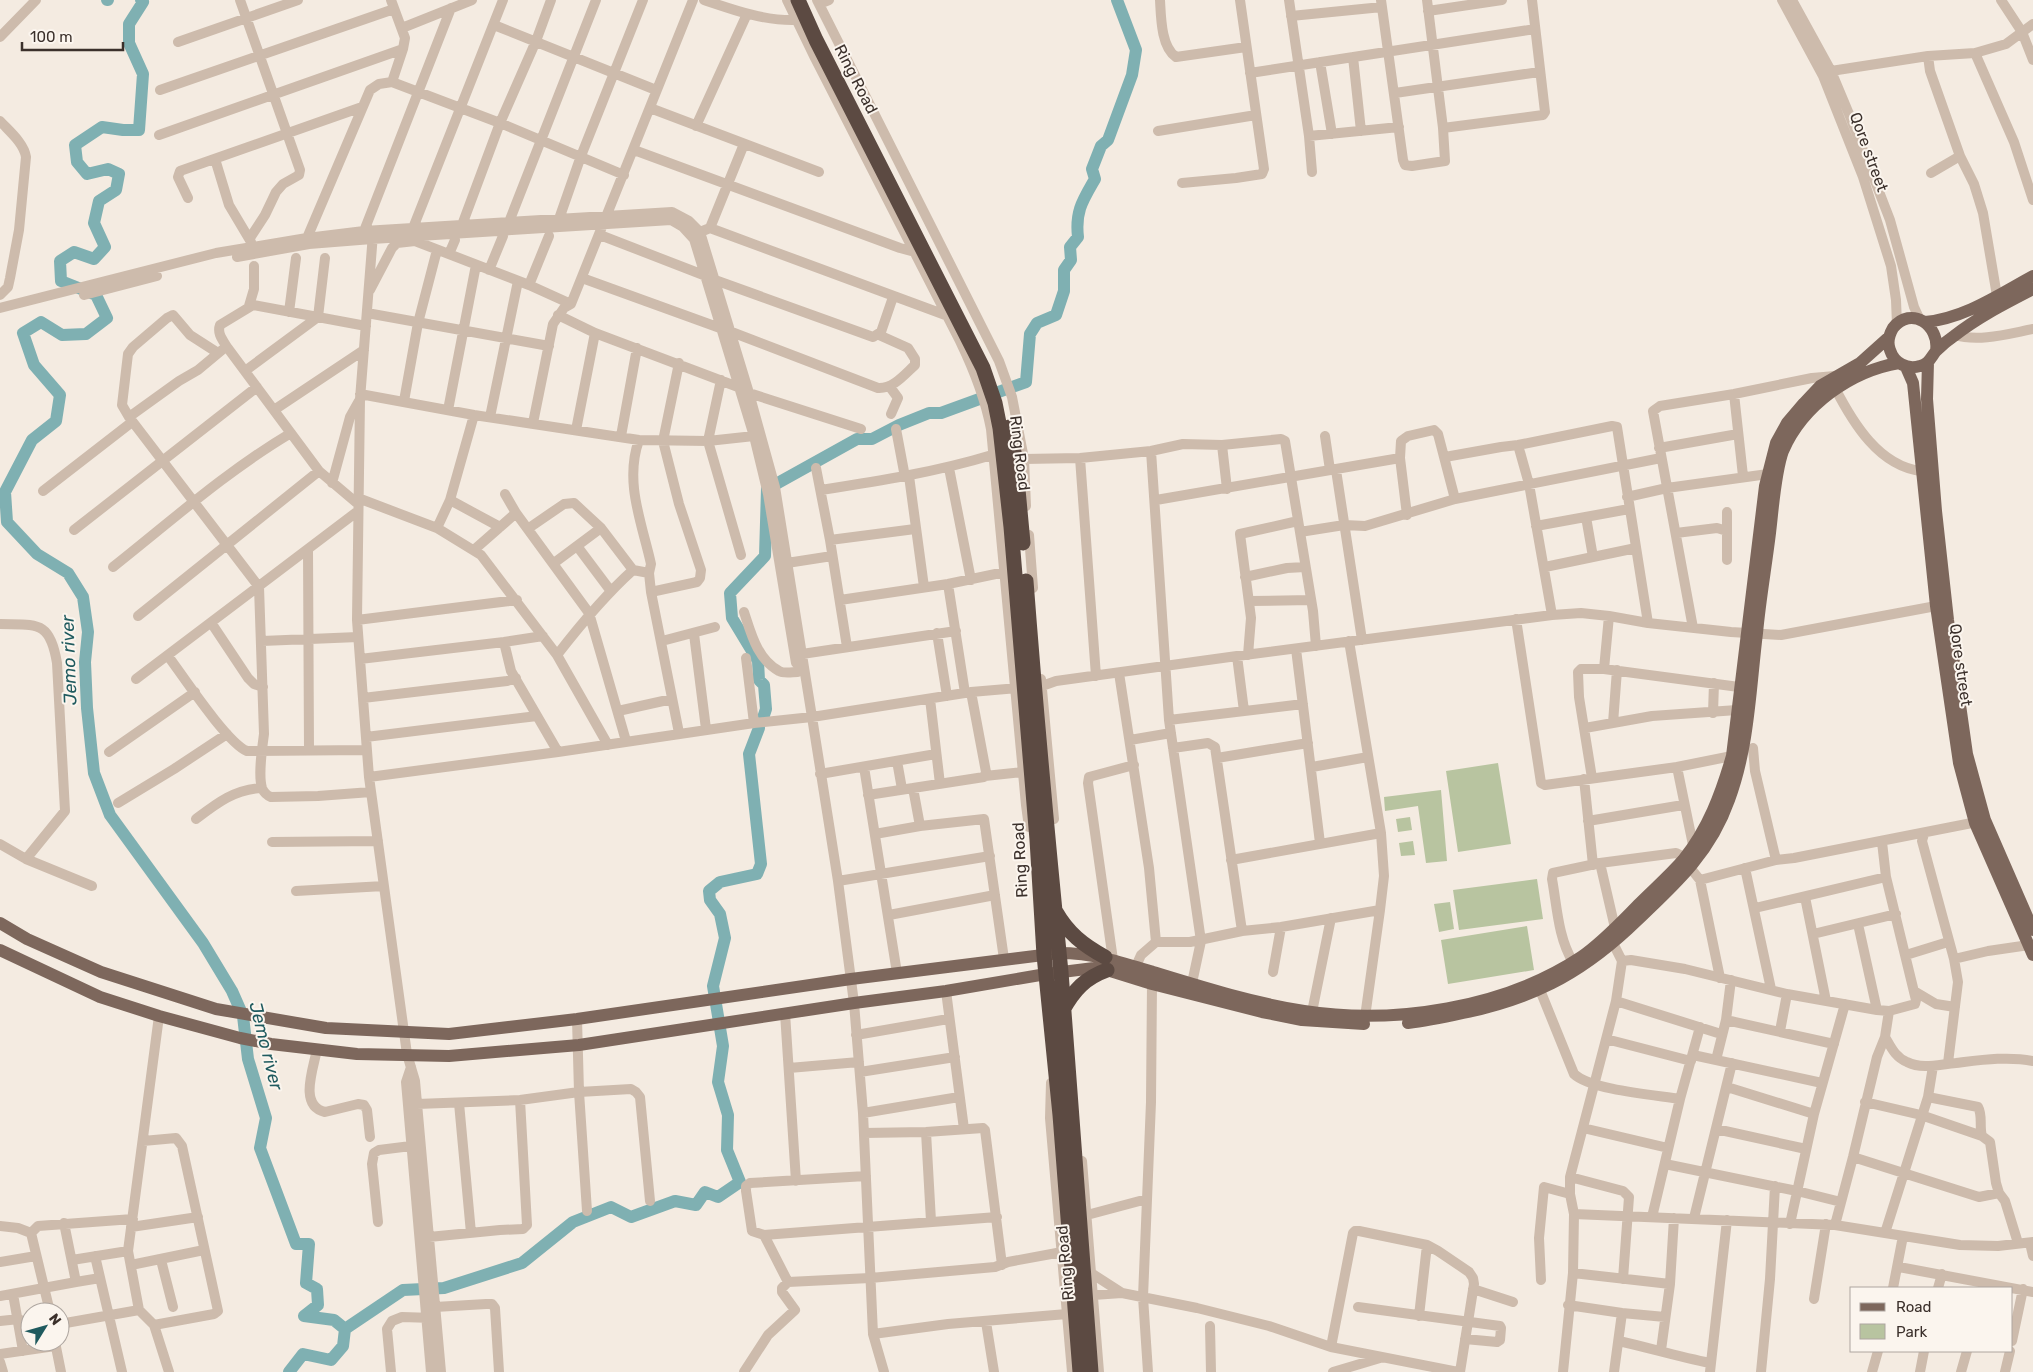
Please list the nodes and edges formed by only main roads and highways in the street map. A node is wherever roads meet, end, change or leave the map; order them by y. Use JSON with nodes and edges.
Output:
{"nodes":[{"id":1,"x":798,"y":0,"type":"edge"},
{"id":2,"x":818,"y":1,"type":"edge"},
{"id":3,"x":2033,"y":276,"type":"edge"},
{"id":4,"x":2033,"y":289,"type":"edge"},
{"id":5,"x":1922,"y":321,"type":"junction"},
{"id":6,"x":1889,"y":337,"type":"junction"},
{"id":7,"x":1932,"y":357,"type":"junction"},
{"id":8,"x":1903,"y":365,"type":"junction"},
{"id":9,"x":990,"y":375,"type":"junction"},
{"id":10,"x":1835,"y":382,"type":"junction"},
{"id":11,"x":1751,"y":633,"type":"junction"},
{"id":12,"x":1980,"y":821,"type":"junction"},
{"id":13,"x":1043,"y":848,"type":"junction"},
{"id":14,"x":1687,"y":864,"type":"junction"},
{"id":15,"x":1053,"y":908,"type":"junction"},
{"id":16,"x":0,"y":923,"type":"edge"},
{"id":17,"x":2033,"y":930,"type":"edge"},
{"id":18,"x":0,"y":950,"type":"edge"},
{"id":19,"x":2031,"y":950,"type":"edge"},
{"id":20,"x":1059,"y":953,"type":"junction"},
{"id":21,"x":1044,"y":955,"type":"junction"},
{"id":22,"x":1108,"y":962,"type":"junction"},
{"id":23,"x":100,"y":972,"type":"junction"},
{"id":24,"x":1054,"y":973,"type":"junction"},
{"id":25,"x":92,"y":994,"type":"junction"},
{"id":26,"x":1063,"y":1010,"type":"junction"},
{"id":27,"x":1340,"y":1019,"type":"junction"},
{"id":28,"x":1080,"y":1372,"type":"edge"},
{"id":29,"x":1091,"y":1372,"type":"edge"}],
"edges":[{"from":1,"to":9,"type":"highway","name":"Ring Road"},
{"from":2,"to":9,"type":"highway","name":"Ring Road"},
{"from":3,"to":5,"type":"main road"},
{"from":4,"to":7,"type":"main road"},
{"from":5,"to":6,"type":"main road"},
{"from":5,"to":7,"type":"main road"},
{"from":6,"to":8,"type":"main road"},
{"from":6,"to":10,"type":"main road"},
{"from":7,"to":8,"type":"main road"},
{"from":7,"to":12,"type":"main road","name":"Qore street"},
{"from":8,"to":10,"type":"main road"},
{"from":8,"to":12,"type":"main road","name":"Qore street"},
{"from":9,"to":13,"type":"highway","name":"Ring Road"},
{"from":10,"to":11,"type":"main road"},
{"from":10,"to":11,"type":"main road"},
{"from":11,"to":14,"type":"main road"},
{"from":11,"to":14,"type":"main road"},
{"from":12,"to":17,"type":"main road","name":"Qore street"},
{"from":12,"to":19,"type":"main road","name":"Qore street"},
{"from":13,"to":15,"type":"highway","name":"Ring Road"},
{"from":13,"to":21,"type":"highway","name":"Ring Road"},
{"from":14,"to":27,"type":"main road"},
{"from":14,"to":27,"type":"main road"},
{"from":15,"to":20,"type":"highway","name":"Ring Road"},
{"from":15,"to":22,"type":"highway"},
{"from":16,"to":23,"type":"main road"},
{"from":18,"to":25,"type":"main road"},
{"from":20,"to":21,"type":"main road"},
{"from":20,"to":22,"type":"main road"},
{"from":20,"to":24,"type":"highway","name":"Ring Road"},
{"from":21,"to":23,"type":"main road"},
{"from":21,"to":24,"type":"highway","name":"Ring Road"},
{"from":22,"to":24,"type":"main road"},
{"from":22,"to":26,"type":"highway"},
{"from":22,"to":27,"type":"main road"},
{"from":22,"to":27,"type":"main road"},
{"from":23,"to":25,"type":"main road"},
{"from":24,"to":25,"type":"main road"},
{"from":24,"to":26,"type":"highway","name":"Ring Road"},
{"from":24,"to":28,"type":"highway","name":"Ring Road"},
{"from":26,"to":29,"type":"highway","name":"Ring Road"}]}
